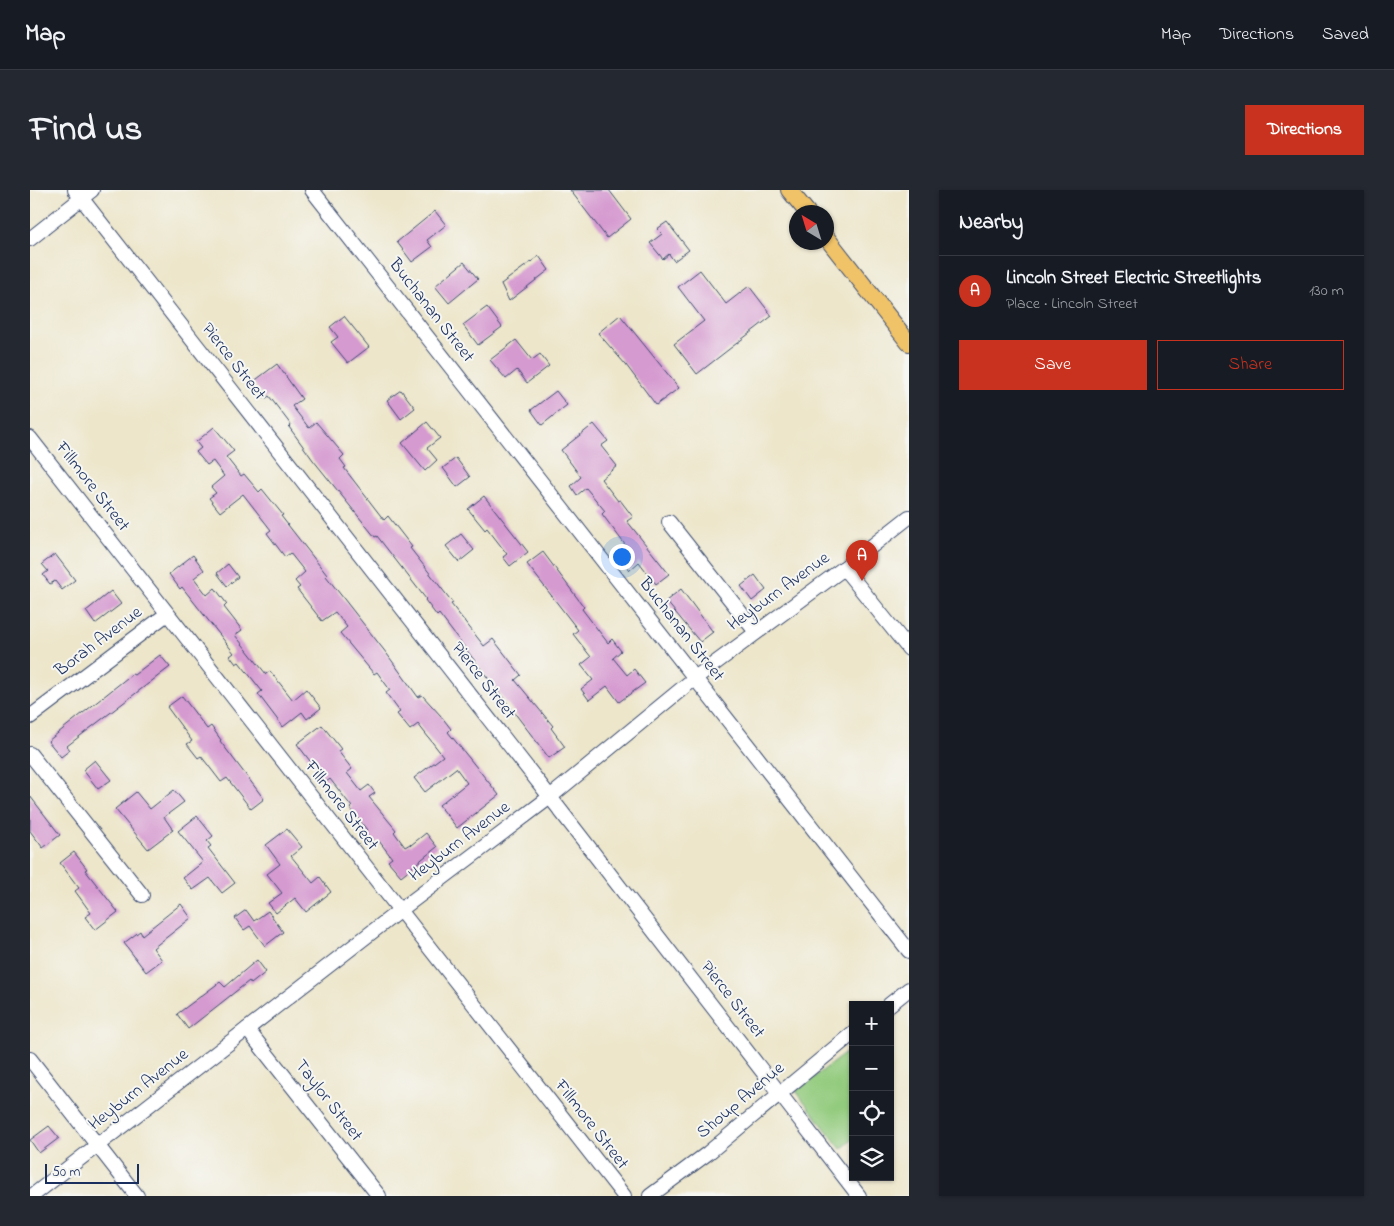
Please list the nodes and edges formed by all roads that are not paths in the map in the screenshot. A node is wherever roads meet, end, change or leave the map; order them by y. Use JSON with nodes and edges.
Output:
{"nodes":[{"id":1,"x":312,"y":190,"type":"edge"},
{"id":2,"x":789,"y":190,"type":"edge"},
{"id":3,"x":83,"y":193,"type":"edge"},
{"id":4,"x":801,"y":205,"type":"edge"},
{"id":5,"x":30,"y":240,"type":"edge"},
{"id":6,"x":834,"y":248,"type":"edge"},
{"id":7,"x":909,"y":343,"type":"edge"},
{"id":8,"x":30,"y":438,"type":"edge"},
{"id":9,"x":909,"y":517,"type":"edge"},
{"id":10,"x":669,"y":522,"type":"dead end"},
{"id":11,"x":844,"y":568,"type":"junction"},
{"id":12,"x":167,"y":614,"type":"junction"},
{"id":13,"x":756,"y":632,"type":"junction"},
{"id":14,"x":909,"y":649,"type":"edge"},
{"id":15,"x":695,"y":678,"type":"junction"},
{"id":16,"x":30,"y":717,"type":"edge"},
{"id":17,"x":30,"y":754,"type":"edge"},
{"id":18,"x":550,"y":797,"type":"junction"},
{"id":19,"x":142,"y":895,"type":"dead end"},
{"id":20,"x":399,"y":911,"type":"junction"},
{"id":21,"x":909,"y":951,"type":"edge"},
{"id":22,"x":909,"y":989,"type":"edge"},
{"id":23,"x":894,"y":1001,"type":"edge"},
{"id":24,"x":248,"y":1029,"type":"junction"},
{"id":25,"x":849,"y":1036,"type":"edge"},
{"id":26,"x":30,"y":1059,"type":"edge"},
{"id":27,"x":780,"y":1093,"type":"junction"},
{"id":28,"x":97,"y":1146,"type":"junction"},
{"id":29,"x":32,"y":1196,"type":"edge"},
{"id":30,"x":137,"y":1196,"type":"edge"},
{"id":31,"x":379,"y":1196,"type":"edge"},
{"id":32,"x":624,"y":1196,"type":"edge"},
{"id":33,"x":650,"y":1196,"type":"edge"},
{"id":34,"x":859,"y":1196,"type":"edge"}],
"edges":[{"from":1,"to":15,"type":"street","name":"Buchanan Street"},
{"from":2,"to":4,"type":"main road"},
{"from":3,"to":5,"type":"street"},
{"from":3,"to":18,"type":"street","name":"Pierce Street"},
{"from":6,"to":7,"type":"main road"},
{"from":8,"to":12,"type":"street","name":"Fillmore Street"},
{"from":9,"to":11,"type":"street","name":"Heyburn Avenue"},
{"from":10,"to":13,"type":"street"},
{"from":11,"to":13,"type":"street","name":"Heyburn Avenue"},
{"from":11,"to":14,"type":"street"},
{"from":12,"to":16,"type":"street","name":"Borah Avenue"},
{"from":12,"to":20,"type":"street","name":"Fillmore Street"},
{"from":13,"to":15,"type":"street","name":"Heyburn Avenue"},
{"from":15,"to":18,"type":"street","name":"Heyburn Avenue"},
{"from":15,"to":21,"type":"street","name":"Buchanan Street"},
{"from":17,"to":19,"type":"street"},
{"from":18,"to":20,"type":"street","name":"Heyburn Avenue"},
{"from":18,"to":27,"type":"street","name":"Pierce Street"},
{"from":20,"to":24,"type":"street","name":"Heyburn Avenue"},
{"from":20,"to":32,"type":"street","name":"Fillmore Street"},
{"from":22,"to":23,"type":"street"},
{"from":24,"to":28,"type":"street","name":"Heyburn Avenue"},
{"from":24,"to":31,"type":"street","name":"Taylor Street"},
{"from":25,"to":27,"type":"street","name":"Shoup Avenue"},
{"from":26,"to":28,"type":"street"},
{"from":27,"to":33,"type":"street","name":"Shoup Avenue"},
{"from":27,"to":34,"type":"street","name":"Pierce Street"},
{"from":28,"to":29,"type":"street","name":"Heyburn Avenue"},
{"from":28,"to":30,"type":"street"}]}
